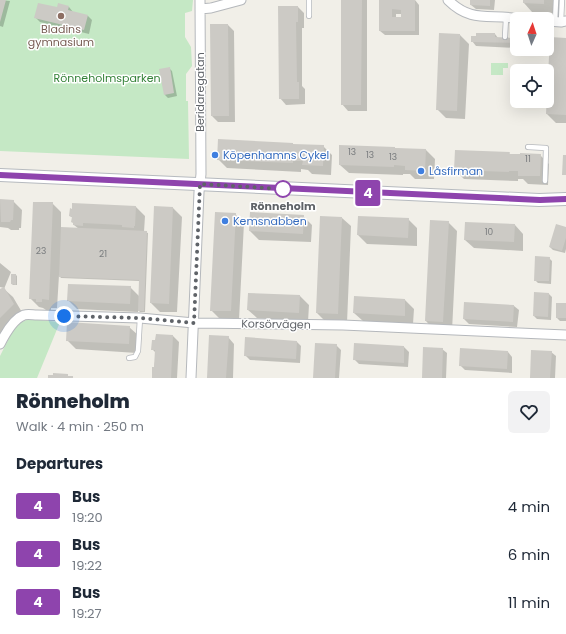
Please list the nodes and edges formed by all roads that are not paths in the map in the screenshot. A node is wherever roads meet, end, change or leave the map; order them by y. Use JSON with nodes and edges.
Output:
{"nodes":[{"id":1,"x":241,"y":0,"type":"edge"},
{"id":2,"x":309,"y":0,"type":"edge"},
{"id":3,"x":448,"y":0,"type":"edge"},
{"id":4,"x":556,"y":0,"type":"edge"},
{"id":5,"x":562,"y":0,"type":"edge"},
{"id":6,"x":200,"y":4,"type":"edge"},
{"id":7,"x":309,"y":16,"type":"dead end"},
{"id":8,"x":506,"y":18,"type":"junction"},
{"id":9,"x":510,"y":18,"type":"edge"},
{"id":10,"x":557,"y":21,"type":"edge"},
{"id":11,"x":505,"y":37,"type":"dead end"},
{"id":12,"x":528,"y":147,"type":"dead end"},
{"id":13,"x":0,"y":175,"type":"edge"},
{"id":14,"x":545,"y":181,"type":"dead end"},
{"id":15,"x":200,"y":184,"type":"junction"},
{"id":16,"x":566,"y":199,"type":"edge"},
{"id":17,"x":140,"y":318,"type":"junction"},
{"id":18,"x":194,"y":323,"type":"junction"},
{"id":19,"x":566,"y":335,"type":"edge"},
{"id":20,"x":0,"y":344,"type":"edge"},
{"id":21,"x":129,"y":358,"type":"dead end"},
{"id":22,"x":191,"y":378,"type":"edge"}],
"edges":[{"from":1,"to":6,"type":"street"},
{"from":2,"to":7,"type":"lane"},
{"from":3,"to":8,"type":"street"},
{"from":4,"to":10,"type":"lane"},
{"from":5,"to":10,"type":"lane"},
{"from":6,"to":15,"type":"street","name":"Beridaregatan"},
{"from":8,"to":9,"type":"street"},
{"from":8,"to":11,"type":"lane"},
{"from":12,"to":14,"type":"lane"},
{"from":13,"to":15,"type":"street"},
{"from":15,"to":16,"type":"street"},
{"from":15,"to":18,"type":"street","name":"Beridaregatan"},
{"from":17,"to":18,"type":"street","name":"Korsörvägen"},
{"from":17,"to":20,"type":"street","name":"Korsörvägen"},
{"from":17,"to":21,"type":"lane"},
{"from":18,"to":19,"type":"street","name":"Korsörvägen"},
{"from":18,"to":22,"type":"street","name":"Beridaregatan"}]}
